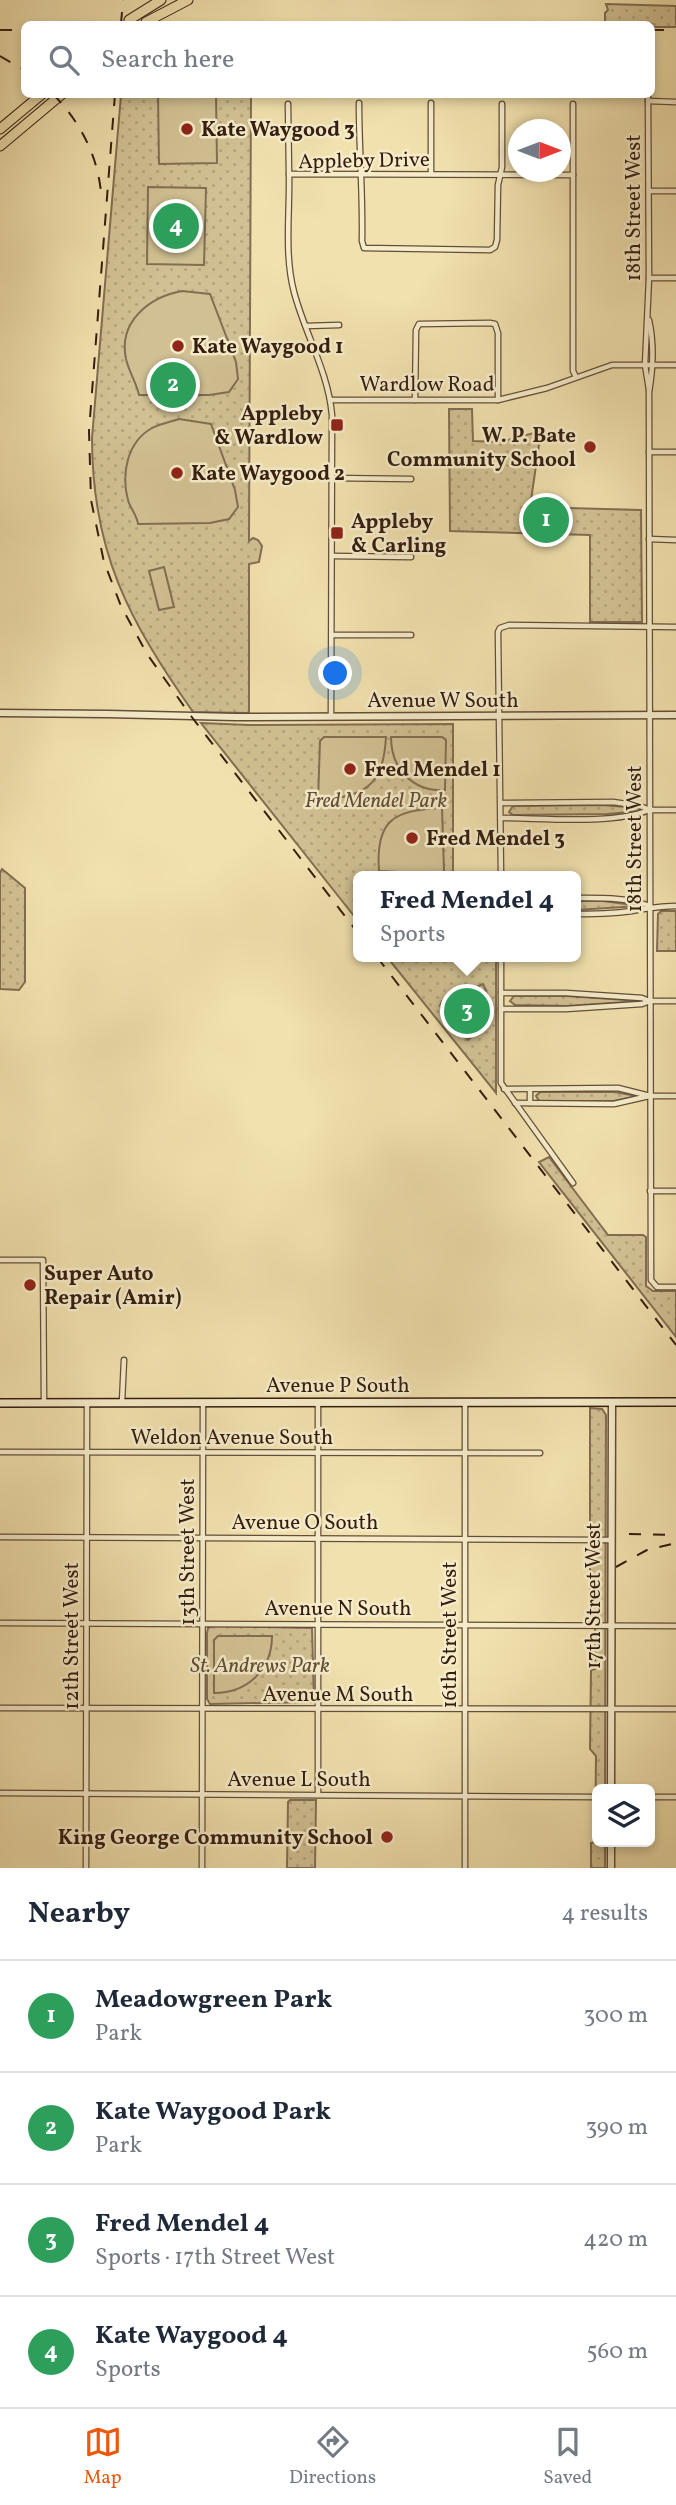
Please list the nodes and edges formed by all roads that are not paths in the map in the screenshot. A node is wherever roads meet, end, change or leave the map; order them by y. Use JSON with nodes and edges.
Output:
{"nodes":[{"id":1,"x":161,"y":0,"type":"edge"},
{"id":2,"x":188,"y":0,"type":"edge"},
{"id":3,"x":129,"y":20,"type":"dead end"},
{"id":4,"x":148,"y":21,"type":"edge"},
{"id":5,"x":38,"y":98,"type":"edge"},
{"id":6,"x":57,"y":98,"type":"edge"},
{"id":7,"x":648,"y":101,"type":"joint"},
{"id":8,"x":676,"y":102,"type":"edge"},
{"id":9,"x":359,"y":103,"type":"dead end"},
{"id":10,"x":431,"y":103,"type":"dead end"},
{"id":11,"x":288,"y":104,"type":"dead end"},
{"id":12,"x":502,"y":104,"type":"dead end"},
{"id":13,"x":573,"y":104,"type":"dead end"},
{"id":14,"x":0,"y":129,"type":"edge"},
{"id":15,"x":0,"y":146,"type":"edge"},
{"id":16,"x":289,"y":174,"type":"junction"},
{"id":17,"x":431,"y":174,"type":"junction"},
{"id":18,"x":500,"y":174,"type":"junction"},
{"id":19,"x":361,"y":175,"type":"junction"},
{"id":20,"x":573,"y":175,"type":"junction"},
{"id":21,"x":649,"y":191,"type":"junction"},
{"id":22,"x":676,"y":191,"type":"edge"},
{"id":23,"x":649,"y":278,"type":"junction"},
{"id":24,"x":676,"y":278,"type":"edge"},
{"id":25,"x":649,"y":320,"type":"junction"},
{"id":26,"x":338,"y":324,"type":"dead end"},
{"id":27,"x":306,"y":326,"type":"junction"},
{"id":28,"x":645,"y":365,"type":"junction"},
{"id":29,"x":652,"y":365,"type":"junction"},
{"id":30,"x":676,"y":365,"type":"edge"},
{"id":31,"x":576,"y":377,"type":"junction"},
{"id":32,"x":649,"y":392,"type":"junction"},
{"id":33,"x":331,"y":400,"type":"junction"},
{"id":34,"x":415,"y":400,"type":"junction"},
{"id":35,"x":498,"y":400,"type":"junction"},
{"id":36,"x":649,"y":452,"type":"junction"},
{"id":37,"x":676,"y":452,"type":"edge"},
{"id":38,"x":332,"y":478,"type":"junction"},
{"id":39,"x":411,"y":479,"type":"dead end"},
{"id":40,"x":649,"y":539,"type":"junction"},
{"id":41,"x":676,"y":540,"type":"edge"},
{"id":42,"x":333,"y":556,"type":"junction"},
{"id":43,"x":411,"y":557,"type":"dead end"},
{"id":44,"x":649,"y":627,"type":"junction"},
{"id":45,"x":676,"y":627,"type":"edge"},
{"id":46,"x":332,"y":635,"type":"junction"},
{"id":47,"x":411,"y":635,"type":"dead end"},
{"id":48,"x":0,"y":713,"type":"edge"},
{"id":49,"x":649,"y":715,"type":"junction"},
{"id":50,"x":676,"y":715,"type":"edge"},
{"id":51,"x":331,"y":718,"type":"junction"},
{"id":52,"x":500,"y":718,"type":"junction"},
{"id":53,"x":501,"y":803,"type":"junction"},
{"id":54,"x":650,"y":810,"type":"junction"},
{"id":55,"x":676,"y":810,"type":"edge"},
{"id":56,"x":501,"y":818,"type":"junction"},
{"id":57,"x":501,"y":871,"type":"edge"},
{"id":58,"x":581,"y":898,"type":"edge"},
{"id":59,"x":650,"y":906,"type":"junction"},
{"id":60,"x":676,"y":906,"type":"edge"},
{"id":61,"x":581,"y":914,"type":"edge"},
{"id":62,"x":501,"y":962,"type":"edge"},
{"id":63,"x":501,"y":993,"type":"junction"},
{"id":64,"x":650,"y":1001,"type":"junction"},
{"id":65,"x":676,"y":1002,"type":"edge"},
{"id":66,"x":501,"y":1009,"type":"junction"},
{"id":67,"x":504,"y":1089,"type":"junction"},
{"id":68,"x":530,"y":1090,"type":"junction"},
{"id":69,"x":650,"y":1096,"type":"junction"},
{"id":70,"x":676,"y":1096,"type":"edge"},
{"id":71,"x":514,"y":1103,"type":"junction"},
{"id":72,"x":530,"y":1103,"type":"junction"},
{"id":73,"x":572,"y":1183,"type":"dead end"},
{"id":74,"x":650,"y":1191,"type":"junction"},
{"id":75,"x":676,"y":1192,"type":"edge"},
{"id":76,"x":0,"y":1260,"type":"edge"},
{"id":77,"x":676,"y":1287,"type":"edge"},
{"id":78,"x":124,"y":1360,"type":"dead end"},
{"id":79,"x":612,"y":1402,"type":"junction"},
{"id":80,"x":676,"y":1402,"type":"edge"},
{"id":81,"x":0,"y":1403,"type":"edge"},
{"id":82,"x":44,"y":1403,"type":"junction"},
{"id":83,"x":86,"y":1403,"type":"junction"},
{"id":84,"x":122,"y":1403,"type":"junction"},
{"id":85,"x":203,"y":1403,"type":"junction"},
{"id":86,"x":318,"y":1403,"type":"junction"},
{"id":87,"x":465,"y":1403,"type":"junction"},
{"id":88,"x":0,"y":1452,"type":"edge"},
{"id":89,"x":86,"y":1452,"type":"junction"},
{"id":90,"x":203,"y":1453,"type":"junction"},
{"id":91,"x":318,"y":1453,"type":"junction"},
{"id":92,"x":540,"y":1453,"type":"dead end"},
{"id":93,"x":464,"y":1454,"type":"junction"},
{"id":94,"x":0,"y":1537,"type":"edge"},
{"id":95,"x":86,"y":1537,"type":"junction"},
{"id":96,"x":203,"y":1538,"type":"junction"},
{"id":97,"x":318,"y":1538,"type":"junction"},
{"id":98,"x":464,"y":1538,"type":"junction"},
{"id":99,"x":611,"y":1540,"type":"junction"},
{"id":100,"x":0,"y":1623,"type":"edge"},
{"id":101,"x":86,"y":1623,"type":"junction"},
{"id":102,"x":203,"y":1623,"type":"junction"},
{"id":103,"x":318,"y":1624,"type":"junction"},
{"id":104,"x":464,"y":1624,"type":"junction"},
{"id":105,"x":611,"y":1625,"type":"junction"},
{"id":106,"x":676,"y":1626,"type":"edge"},
{"id":107,"x":0,"y":1708,"type":"edge"},
{"id":108,"x":86,"y":1708,"type":"junction"},
{"id":109,"x":203,"y":1709,"type":"junction"},
{"id":110,"x":318,"y":1709,"type":"junction"},
{"id":111,"x":611,"y":1709,"type":"junction"},
{"id":112,"x":676,"y":1709,"type":"edge"},
{"id":113,"x":464,"y":1710,"type":"junction"},
{"id":114,"x":611,"y":1784,"type":"edge"},
{"id":115,"x":0,"y":1793,"type":"edge"},
{"id":116,"x":86,"y":1794,"type":"junction"},
{"id":117,"x":203,"y":1794,"type":"junction"},
{"id":118,"x":318,"y":1795,"type":"junction"},
{"id":119,"x":465,"y":1796,"type":"junction"},
{"id":120,"x":592,"y":1797,"type":"edge"},
{"id":121,"x":655,"y":1797,"type":"edge"},
{"id":122,"x":676,"y":1797,"type":"edge"},
{"id":123,"x":611,"y":1847,"type":"edge"},
{"id":124,"x":86,"y":1868,"type":"edge"},
{"id":125,"x":202,"y":1868,"type":"edge"},
{"id":126,"x":465,"y":1868,"type":"edge"},
{"id":127,"x":611,"y":1868,"type":"edge"}],
"edges":[{"from":1,"to":3,"type":"highway"},
{"from":2,"to":4,"type":"highway"},
{"from":5,"to":14,"type":"highway"},
{"from":6,"to":15,"type":"highway"},
{"from":7,"to":8,"type":"street"},
{"from":7,"to":21,"type":"street","name":"18th Street West"},
{"from":9,"to":19,"type":"street"},
{"from":10,"to":17,"type":"street"},
{"from":11,"to":16,"type":"street"},
{"from":12,"to":18,"type":"street"},
{"from":13,"to":20,"type":"street"},
{"from":16,"to":19,"type":"street","name":"Appleby Drive"},
{"from":16,"to":27,"type":"street","name":"Appleby Drive"},
{"from":17,"to":18,"type":"street","name":"Appleby Drive"},
{"from":17,"to":19,"type":"street","name":"Appleby Drive"},
{"from":18,"to":19,"type":"street"},
{"from":18,"to":20,"type":"street","name":"Appleby Drive"},
{"from":20,"to":31,"type":"street"},
{"from":21,"to":22,"type":"street"},
{"from":21,"to":23,"type":"street","name":"18th Street West"},
{"from":23,"to":24,"type":"street"},
{"from":23,"to":25,"type":"street","name":"18th Street West"},
{"from":25,"to":28,"type":"street"},
{"from":25,"to":29,"type":"street"},
{"from":26,"to":27,"type":"street"},
{"from":27,"to":33,"type":"street","name":"Appleby Drive"},
{"from":28,"to":29,"type":"street","name":"Wardlow Road"},
{"from":28,"to":31,"type":"street","name":"Wardlow Road"},
{"from":28,"to":32,"type":"street"},
{"from":29,"to":30,"type":"street","name":"Wardlow Road"},
{"from":29,"to":32,"type":"street"},
{"from":31,"to":35,"type":"street","name":"Wardlow Road"},
{"from":32,"to":36,"type":"street","name":"18th Street West"},
{"from":33,"to":34,"type":"street","name":"Wardlow Road"},
{"from":33,"to":38,"type":"street","name":"Appleby Drive"},
{"from":34,"to":35,"type":"street","name":"Wardlow Road"},
{"from":34,"to":35,"type":"street"},
{"from":36,"to":37,"type":"street"},
{"from":36,"to":40,"type":"street","name":"18th Street West"},
{"from":38,"to":39,"type":"street"},
{"from":38,"to":42,"type":"street","name":"Appleby Drive"},
{"from":40,"to":41,"type":"street"},
{"from":40,"to":44,"type":"street","name":"18th Street West"},
{"from":42,"to":43,"type":"street"},
{"from":42,"to":46,"type":"street","name":"Appleby Drive"},
{"from":44,"to":45,"type":"street"},
{"from":44,"to":49,"type":"street","name":"18th Street West"},
{"from":44,"to":52,"type":"street"},
{"from":46,"to":47,"type":"street"},
{"from":46,"to":51,"type":"street","name":"Appleby Drive"},
{"from":48,"to":51,"type":"street","name":"Avenue W South"},
{"from":49,"to":50,"type":"street","name":"Avenue W South"},
{"from":49,"to":52,"type":"street","name":"Avenue W South"},
{"from":49,"to":54,"type":"street","name":"18th Street West"},
{"from":51,"to":52,"type":"street","name":"Avenue W South"},
{"from":52,"to":53,"type":"street"},
{"from":53,"to":54,"type":"street"},
{"from":53,"to":56,"type":"street"},
{"from":54,"to":55,"type":"street"},
{"from":54,"to":56,"type":"street"},
{"from":54,"to":59,"type":"street","name":"18th Street West"},
{"from":56,"to":57,"type":"street"},
{"from":58,"to":59,"type":"street"},
{"from":59,"to":60,"type":"street"},
{"from":59,"to":61,"type":"street"},
{"from":59,"to":64,"type":"street","name":"18th Street West"},
{"from":62,"to":63,"type":"street"},
{"from":63,"to":64,"type":"street"},
{"from":63,"to":66,"type":"street"},
{"from":64,"to":65,"type":"street"},
{"from":64,"to":66,"type":"street"},
{"from":64,"to":69,"type":"street","name":"18th Street West"},
{"from":66,"to":67,"type":"street"},
{"from":67,"to":68,"type":"street"},
{"from":67,"to":71,"type":"street"},
{"from":68,"to":69,"type":"street"},
{"from":68,"to":72,"type":"street"},
{"from":69,"to":70,"type":"street"},
{"from":69,"to":72,"type":"street"},
{"from":69,"to":74,"type":"street","name":"18th Street West"},
{"from":71,"to":72,"type":"street"},
{"from":71,"to":73,"type":"street"},
{"from":74,"to":75,"type":"street"},
{"from":74,"to":77,"type":"street","name":"18th Street West"},
{"from":76,"to":82,"type":"street"},
{"from":78,"to":84,"type":"street"},
{"from":79,"to":80,"type":"main road","name":"Avenue P South"},
{"from":79,"to":87,"type":"main road","name":"Avenue P South"},
{"from":79,"to":99,"type":"street","name":"17th Street West"},
{"from":81,"to":82,"type":"main road","name":"Avenue P South"},
{"from":82,"to":83,"type":"main road","name":"Avenue P South"},
{"from":83,"to":84,"type":"main road","name":"Avenue P South"},
{"from":83,"to":89,"type":"street","name":"12th Street West"},
{"from":84,"to":85,"type":"main road","name":"Avenue P South"},
{"from":85,"to":86,"type":"main road","name":"Avenue P South"},
{"from":85,"to":90,"type":"street","name":"13th Street West"},
{"from":86,"to":87,"type":"main road","name":"Avenue P South"},
{"from":86,"to":91,"type":"street"},
{"from":87,"to":93,"type":"street","name":"16th Street West"},
{"from":88,"to":89,"type":"street","name":"Weldon Avenue South"},
{"from":89,"to":90,"type":"street","name":"Weldon Avenue South"},
{"from":89,"to":95,"type":"street","name":"12th Street West"},
{"from":90,"to":91,"type":"street","name":"Weldon Avenue South"},
{"from":90,"to":96,"type":"street","name":"13th Street West"},
{"from":91,"to":93,"type":"street","name":"Weldon Avenue South"},
{"from":91,"to":97,"type":"street"},
{"from":92,"to":93,"type":"street","name":"Weldon Avenue South"},
{"from":93,"to":98,"type":"street","name":"16th Street West"},
{"from":94,"to":95,"type":"street","name":"Avenue O South"},
{"from":95,"to":96,"type":"street","name":"Avenue O South"},
{"from":95,"to":101,"type":"street","name":"12th Street West"},
{"from":96,"to":97,"type":"street","name":"Avenue O South"},
{"from":96,"to":102,"type":"street","name":"13th Street West"},
{"from":97,"to":98,"type":"street","name":"Avenue O South"},
{"from":97,"to":103,"type":"street"},
{"from":98,"to":99,"type":"street","name":"Avenue O South"},
{"from":98,"to":104,"type":"street","name":"16th Street West"},
{"from":99,"to":105,"type":"street","name":"17th Street West"},
{"from":100,"to":101,"type":"street","name":"Avenue N South"},
{"from":101,"to":102,"type":"street","name":"Avenue N South"},
{"from":101,"to":108,"type":"street","name":"12th Street West"},
{"from":102,"to":103,"type":"street","name":"Avenue N South"},
{"from":102,"to":109,"type":"street","name":"13th Street West"},
{"from":103,"to":104,"type":"street","name":"Avenue N South"},
{"from":103,"to":110,"type":"street"},
{"from":104,"to":105,"type":"street","name":"Avenue N South"},
{"from":104,"to":113,"type":"street","name":"16th Street West"},
{"from":105,"to":106,"type":"street","name":"Avenue N South"},
{"from":105,"to":111,"type":"street","name":"17th Street West"},
{"from":107,"to":108,"type":"street","name":"Avenue M South"},
{"from":108,"to":109,"type":"street","name":"Avenue M South"},
{"from":108,"to":116,"type":"street","name":"12th Street West"},
{"from":109,"to":110,"type":"street","name":"Avenue M South"},
{"from":109,"to":117,"type":"street","name":"13th Street West"},
{"from":110,"to":113,"type":"street","name":"Avenue M South"},
{"from":110,"to":118,"type":"street"},
{"from":111,"to":112,"type":"street","name":"Avenue M South"},
{"from":111,"to":113,"type":"street","name":"Avenue M South"},
{"from":111,"to":114,"type":"street","name":"17th Street West"},
{"from":113,"to":119,"type":"street","name":"16th Street West"},
{"from":115,"to":116,"type":"street","name":"Avenue L South"},
{"from":116,"to":117,"type":"street","name":"Avenue L South"},
{"from":116,"to":124,"type":"street","name":"12th Street West"},
{"from":117,"to":118,"type":"street","name":"Avenue L South"},
{"from":117,"to":125,"type":"street","name":"13th Street West"},
{"from":118,"to":119,"type":"street","name":"Avenue L South"},
{"from":119,"to":120,"type":"street","name":"Avenue L South"},
{"from":119,"to":126,"type":"street","name":"16th Street West"},
{"from":121,"to":122,"type":"street"},
{"from":123,"to":127,"type":"street"}]}
